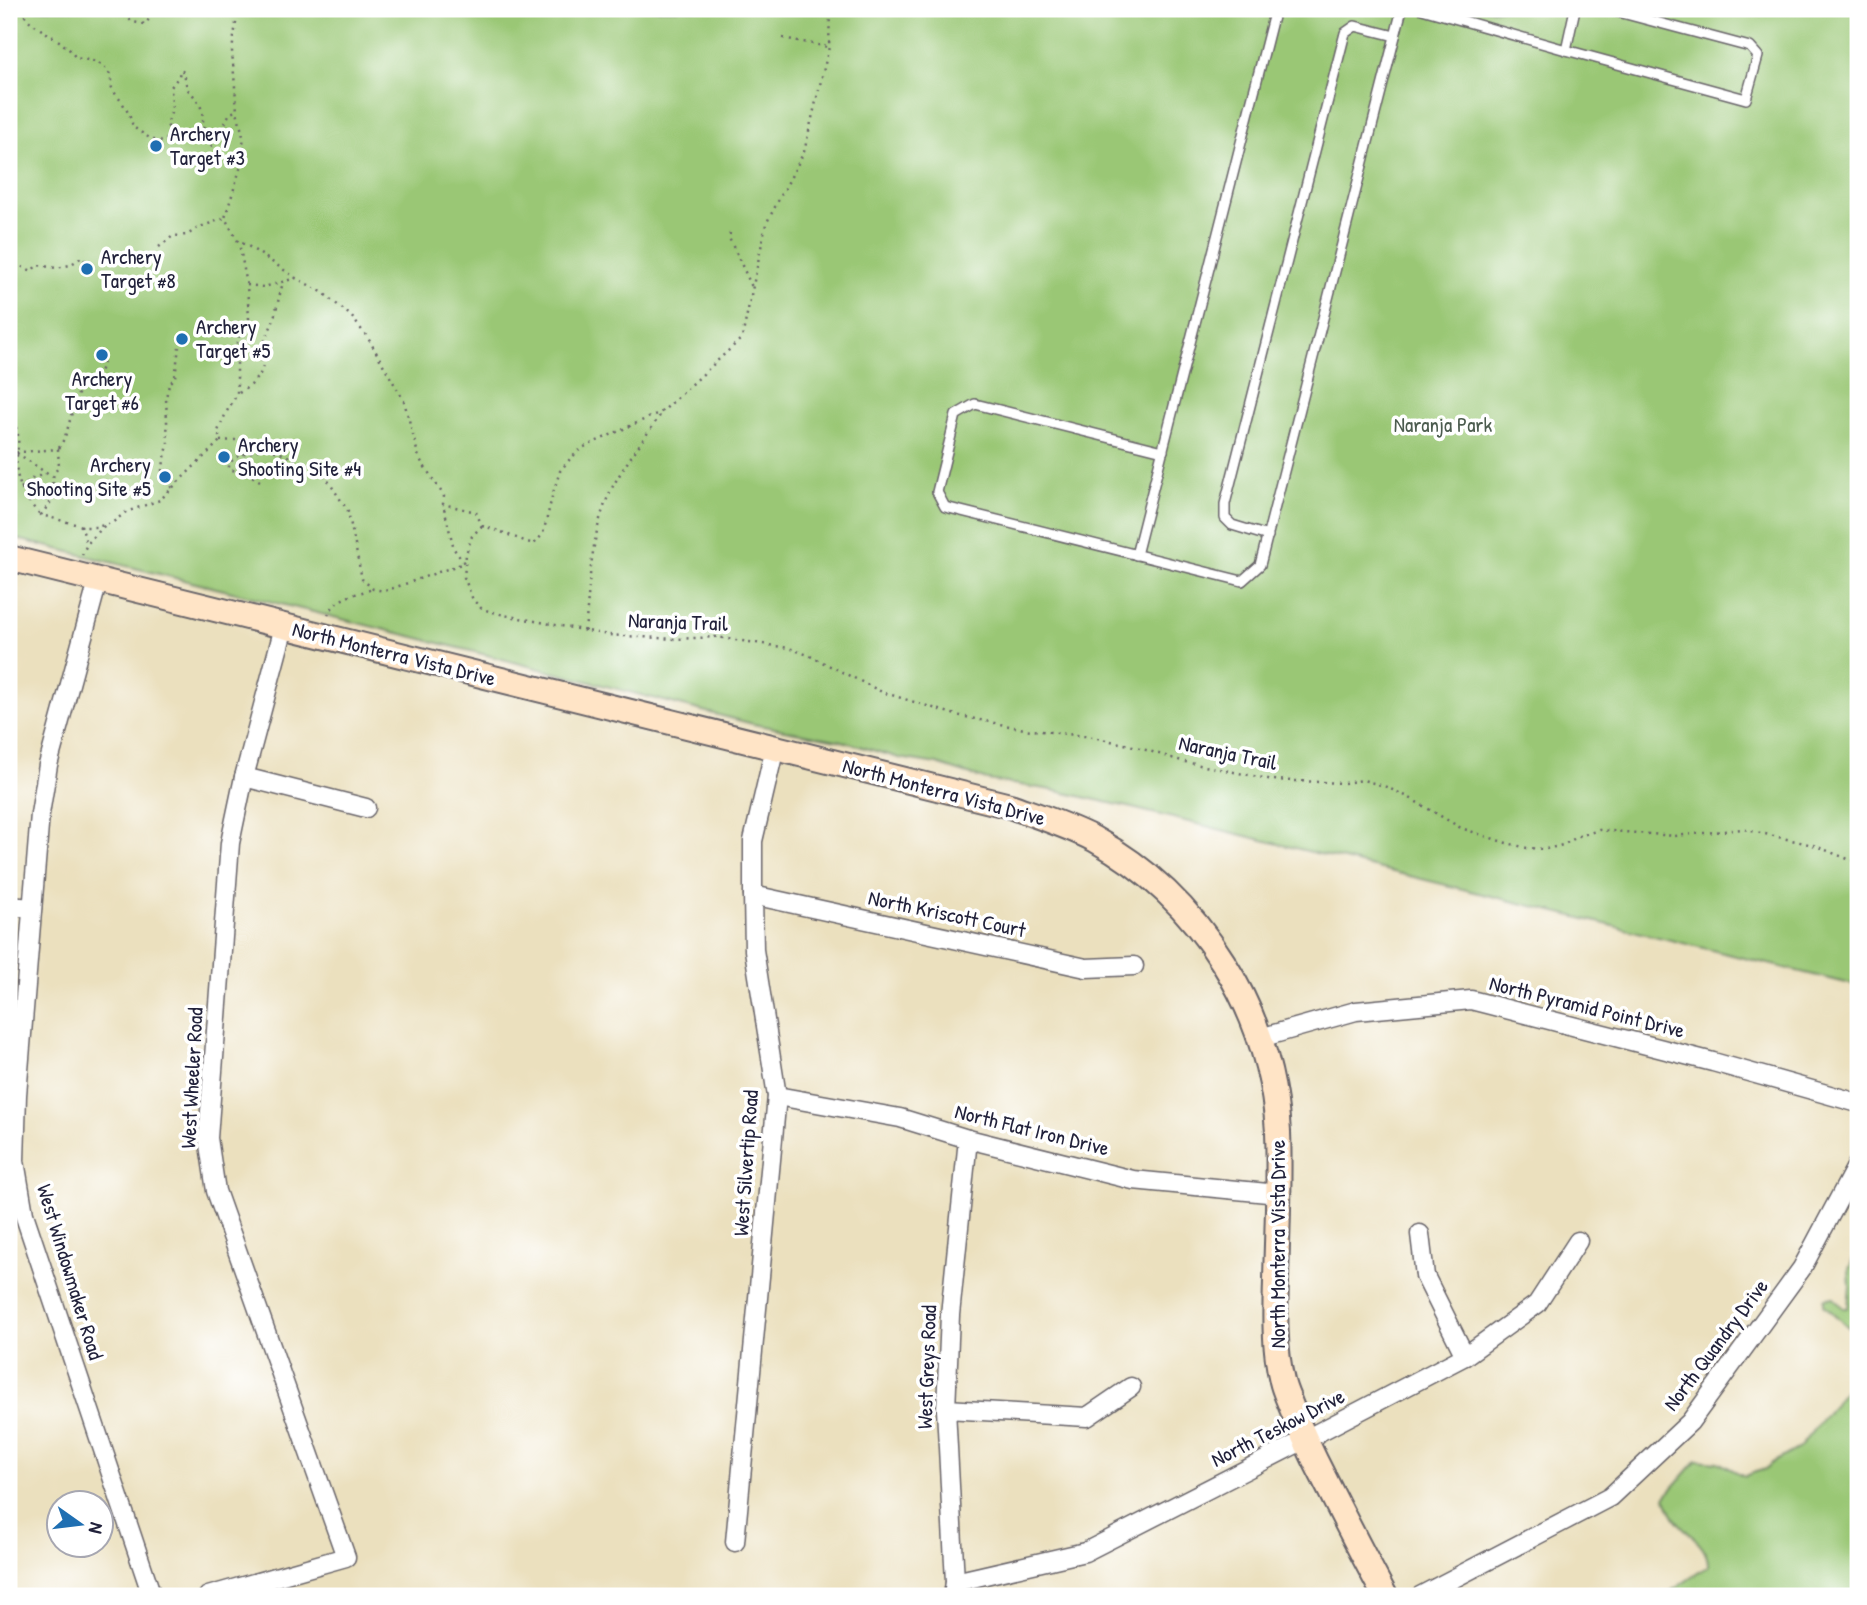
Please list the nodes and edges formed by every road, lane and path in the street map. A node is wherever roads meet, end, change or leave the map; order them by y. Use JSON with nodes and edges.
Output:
{"nodes":[{"id":1,"x":22,"y":9,"type":"edge"},
{"id":2,"x":120,"y":9,"type":"edge"},
{"id":3,"x":149,"y":9,"type":"edge"},
{"id":4,"x":238,"y":9,"type":"edge"},
{"id":5,"x":830,"y":9,"type":"edge"},
{"id":6,"x":1275,"y":9,"type":"edge"},
{"id":7,"x":1402,"y":9,"type":"edge"},
{"id":8,"x":1422,"y":9,"type":"edge"},
{"id":9,"x":1575,"y":9,"type":"edge"},
{"id":10,"x":1607,"y":9,"type":"edge"},
{"id":11,"x":1395,"y":36,"type":"junction"},
{"id":12,"x":783,"y":38,"type":"dead end"},
{"id":13,"x":829,"y":47,"type":"junction"},
{"id":14,"x":1566,"y":50,"type":"junction"},
{"id":15,"x":237,"y":111,"type":"junction"},
{"id":16,"x":225,"y":218,"type":"junction"},
{"id":17,"x":730,"y":233,"type":"dead end"},
{"id":18,"x":239,"y":243,"type":"junction"},
{"id":19,"x":159,"y":247,"type":"dead end"},
{"id":20,"x":9,"y":261,"type":"edge"},
{"id":21,"x":85,"y":261,"type":"dead end"},
{"id":22,"x":296,"y":278,"type":"junction"},
{"id":23,"x":283,"y":282,"type":"junction"},
{"id":24,"x":247,"y":285,"type":"junction"},
{"id":25,"x":752,"y":288,"type":"junction"},
{"id":26,"x":179,"y":347,"type":"dead end"},
{"id":27,"x":103,"y":362,"type":"dead end"},
{"id":28,"x":237,"y":394,"type":"junction"},
{"id":29,"x":663,"y":411,"type":"junction"},
{"id":30,"x":9,"y":415,"type":"edge"},
{"id":31,"x":220,"y":441,"type":"junction"},
{"id":32,"x":265,"y":447,"type":"junction"},
{"id":33,"x":58,"y":449,"type":"junction"},
{"id":34,"x":1163,"y":451,"type":"junction"},
{"id":35,"x":9,"y":453,"type":"edge"},
{"id":36,"x":17,"y":453,"type":"junction"},
{"id":37,"x":47,"y":474,"type":"junction"},
{"id":38,"x":52,"y":477,"type":"junction"},
{"id":39,"x":260,"y":481,"type":"dead end"},
{"id":40,"x":21,"y":488,"type":"junction"},
{"id":41,"x":172,"y":488,"type":"junction"},
{"id":42,"x":443,"y":505,"type":"junction"},
{"id":43,"x":41,"y":515,"type":"junction"},
{"id":44,"x":81,"y":525,"type":"junction"},
{"id":45,"x":105,"y":525,"type":"junction"},
{"id":46,"x":482,"y":526,"type":"junction"},
{"id":47,"x":1268,"y":536,"type":"junction"},
{"id":48,"x":87,"y":544,"type":"junction"},
{"id":49,"x":1136,"y":555,"type":"junction"},
{"id":50,"x":9,"y":558,"type":"edge"},
{"id":51,"x":81,"y":558,"type":"dead end"},
{"id":52,"x":464,"y":563,"type":"junction"},
{"id":53,"x":98,"y":581,"type":"junction"},
{"id":54,"x":373,"y":589,"type":"junction"},
{"id":55,"x":326,"y":618,"type":"dead end"},
{"id":56,"x":284,"y":627,"type":"junction"},
{"id":57,"x":585,"y":631,"type":"junction"},
{"id":58,"x":775,"y":747,"type":"junction"},
{"id":59,"x":244,"y":777,"type":"junction"},
{"id":60,"x":366,"y":808,"type":"dead end"},
{"id":61,"x":1858,"y":863,"type":"edge"},
{"id":62,"x":753,"y":895,"type":"junction"},
{"id":63,"x":9,"y":906,"type":"edge"},
{"id":64,"x":32,"y":908,"type":"junction"},
{"id":65,"x":1134,"y":966,"type":"dead end"},
{"id":66,"x":1260,"y":1038,"type":"junction"},
{"id":67,"x":777,"y":1096,"type":"junction"},
{"id":68,"x":1858,"y":1102,"type":"edge"},
{"id":69,"x":968,"y":1139,"type":"junction"},
{"id":70,"x":1858,"y":1163,"type":"edge"},
{"id":71,"x":1278,"y":1194,"type":"junction"},
{"id":72,"x":1420,"y":1234,"type":"dead end"},
{"id":73,"x":1578,"y":1241,"type":"dead end"},
{"id":74,"x":1465,"y":1356,"type":"junction"},
{"id":75,"x":1131,"y":1387,"type":"dead end"},
{"id":76,"x":946,"y":1409,"type":"junction"},
{"id":77,"x":1304,"y":1440,"type":"junction"},
{"id":78,"x":735,"y":1542,"type":"dead end"},
{"id":79,"x":954,"y":1589,"type":"edge"},
{"id":80,"x":152,"y":1596,"type":"edge"},
{"id":81,"x":208,"y":1596,"type":"edge"},
{"id":82,"x":1385,"y":1596,"type":"edge"},
{"id":83,"x":1420,"y":1596,"type":"edge"}],
"edges":[{"from":1,"to":15,"type":"path"},
{"from":2,"to":3,"type":"path"},
{"from":4,"to":15,"type":"path"},
{"from":5,"to":13,"type":"path"},
{"from":6,"to":34,"type":"lane"},
{"from":7,"to":11,"type":"lane"},
{"from":8,"to":14,"type":"lane"},
{"from":9,"to":14,"type":"lane"},
{"from":10,"to":14,"type":"lane"},
{"from":11,"to":47,"type":"lane"},
{"from":11,"to":47,"type":"lane"},
{"from":12,"to":13,"type":"path"},
{"from":13,"to":25,"type":"path"},
{"from":15,"to":16,"type":"path"},
{"from":16,"to":18,"type":"path"},
{"from":16,"to":19,"type":"path"},
{"from":17,"to":25,"type":"path"},
{"from":18,"to":22,"type":"path","name":"Naranja Trail"},
{"from":18,"to":24,"type":"path"},
{"from":20,"to":21,"type":"path"},
{"from":22,"to":23,"type":"path"},
{"from":22,"to":42,"type":"path","name":"Naranja Trail"},
{"from":23,"to":24,"type":"path"},
{"from":23,"to":28,"type":"path"},
{"from":24,"to":28,"type":"path"},
{"from":25,"to":29,"type":"path"},
{"from":26,"to":41,"type":"path"},
{"from":27,"to":33,"type":"path"},
{"from":28,"to":31,"type":"path"},
{"from":29,"to":46,"type":"path"},
{"from":29,"to":57,"type":"path"},
{"from":30,"to":36,"type":"path"},
{"from":31,"to":32,"type":"path"},
{"from":31,"to":41,"type":"path"},
{"from":32,"to":39,"type":"path"},
{"from":32,"to":54,"type":"path"},
{"from":33,"to":36,"type":"path"},
{"from":33,"to":38,"type":"path"},
{"from":34,"to":49,"type":"lane"},
{"from":34,"to":49,"type":"lane"},
{"from":35,"to":36,"type":"path"},
{"from":36,"to":37,"type":"path"},
{"from":36,"to":40,"type":"path"},
{"from":37,"to":38,"type":"path"},
{"from":37,"to":40,"type":"path"},
{"from":38,"to":43,"type":"path"},
{"from":40,"to":43,"type":"path"},
{"from":41,"to":45,"type":"path"},
{"from":42,"to":46,"type":"path"},
{"from":42,"to":52,"type":"path","name":"Naranja Trail"},
{"from":43,"to":44,"type":"path"},
{"from":44,"to":45,"type":"path"},
{"from":44,"to":48,"type":"path"},
{"from":45,"to":48,"type":"path"},
{"from":46,"to":52,"type":"path"},
{"from":47,"to":49,"type":"lane"},
{"from":48,"to":51,"type":"path"},
{"from":50,"to":53,"type":"street","name":"North Monterra Vista Drive"},
{"from":52,"to":54,"type":"path"},
{"from":52,"to":57,"type":"path","name":"Naranja Trail"},
{"from":53,"to":56,"type":"street","name":"North Monterra Vista Drive"},
{"from":53,"to":64,"type":"street","name":"West Windowmaker Road"},
{"from":54,"to":55,"type":"path"},
{"from":56,"to":58,"type":"street","name":"North Monterra Vista Drive"},
{"from":56,"to":59,"type":"street","name":"West Wheeler Road"},
{"from":57,"to":61,"type":"path","name":"Naranja Trail"},
{"from":58,"to":62,"type":"street","name":"West Silvertip Road"},
{"from":58,"to":66,"type":"street","name":"North Monterra Vista Drive"},
{"from":59,"to":60,"type":"street"},
{"from":59,"to":81,"type":"street","name":"West Wheeler Road"},
{"from":62,"to":65,"type":"street","name":"North Kriscott Court"},
{"from":62,"to":67,"type":"street","name":"West Silvertip Road"},
{"from":63,"to":64,"type":"street"},
{"from":64,"to":80,"type":"street","name":"West Windowmaker Road"},
{"from":66,"to":68,"type":"street","name":"North Pyramid Point Drive"},
{"from":66,"to":71,"type":"street","name":"North Monterra Vista Drive"},
{"from":67,"to":69,"type":"street","name":"North Flat Iron Drive"},
{"from":67,"to":78,"type":"street","name":"West Silvertip Road"},
{"from":69,"to":71,"type":"street","name":"North Flat Iron Drive"},
{"from":69,"to":76,"type":"street","name":"West Greys Road"},
{"from":70,"to":83,"type":"street","name":"North Quandry Drive"},
{"from":71,"to":77,"type":"street","name":"North Monterra Vista Drive"},
{"from":72,"to":74,"type":"street"},
{"from":73,"to":74,"type":"street","name":"North Teskow Drive"},
{"from":74,"to":77,"type":"street","name":"North Teskow Drive"},
{"from":75,"to":76,"type":"street"},
{"from":76,"to":79,"type":"street","name":"West Greys Road"},
{"from":77,"to":79,"type":"street","name":"North Teskow Drive"},
{"from":77,"to":82,"type":"street","name":"North Monterra Vista Drive"}]}
